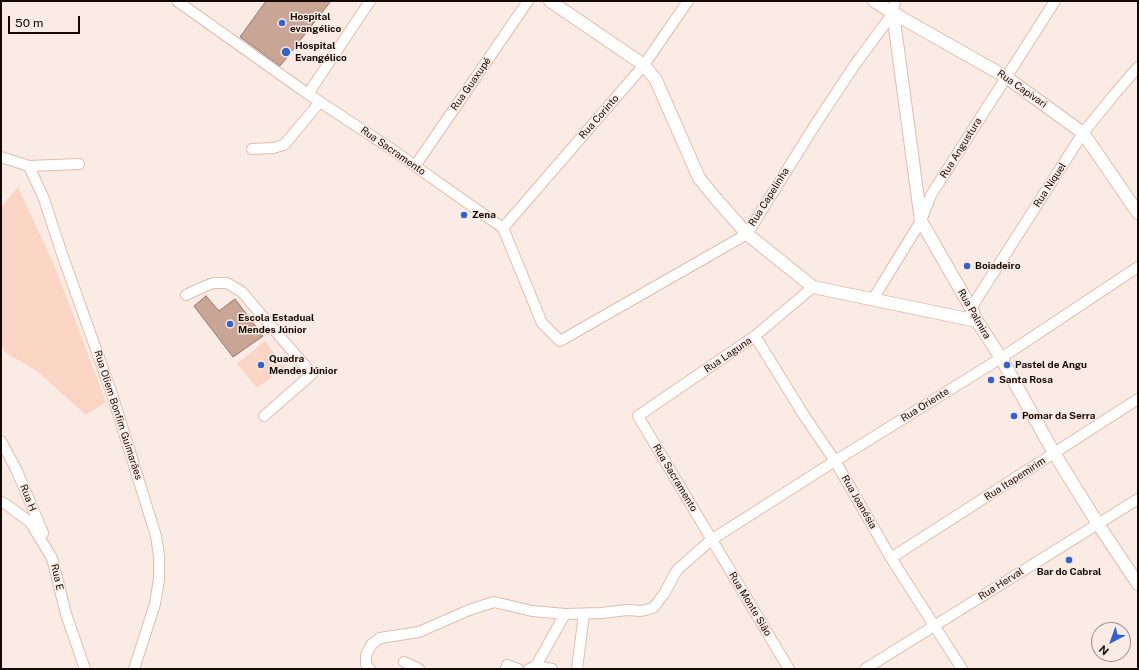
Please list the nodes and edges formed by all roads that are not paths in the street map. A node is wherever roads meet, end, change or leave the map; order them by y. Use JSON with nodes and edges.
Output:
{"nodes":[{"id":1,"x":177,"y":1,"type":"edge"},
{"id":2,"x":370,"y":1,"type":"edge"},
{"id":3,"x":528,"y":1,"type":"edge"},
{"id":4,"x":550,"y":1,"type":"edge"},
{"id":5,"x":688,"y":1,"type":"edge"},
{"id":6,"x":874,"y":1,"type":"edge"},
{"id":7,"x":895,"y":1,"type":"edge"},
{"id":8,"x":1055,"y":1,"type":"edge"},
{"id":9,"x":893,"y":13,"type":"junction"},
{"id":10,"x":644,"y":65,"type":"junction"},
{"id":11,"x":1138,"y":67,"type":"edge"},
{"id":12,"x":1006,"y":76,"type":"junction"},
{"id":13,"x":308,"y":94,"type":"junction"},
{"id":14,"x":320,"y":102,"type":"junction"},
{"id":15,"x":1083,"y":133,"type":"junction"},
{"id":16,"x":252,"y":149,"type":"dead end"},
{"id":17,"x":1,"y":157,"type":"edge"},
{"id":18,"x":79,"y":164,"type":"dead end"},
{"id":19,"x":29,"y":166,"type":"junction"},
{"id":20,"x":414,"y":166,"type":"junction"},
{"id":21,"x":1138,"y":212,"type":"edge"},
{"id":22,"x":921,"y":221,"type":"junction"},
{"id":23,"x":503,"y":228,"type":"junction"},
{"id":24,"x":747,"y":234,"type":"junction"},
{"id":25,"x":1138,"y":267,"type":"edge"},
{"id":26,"x":813,"y":287,"type":"junction"},
{"id":27,"x":186,"y":295,"type":"dead end"},
{"id":28,"x":873,"y":299,"type":"junction"},
{"id":29,"x":970,"y":308,"type":"junction"},
{"id":30,"x":977,"y":321,"type":"junction"},
{"id":31,"x":755,"y":336,"type":"junction"},
{"id":32,"x":1001,"y":358,"type":"junction"},
{"id":33,"x":1138,"y":399,"type":"edge"},
{"id":34,"x":264,"y":416,"type":"dead end"},
{"id":35,"x":638,"y":416,"type":"joint"},
{"id":36,"x":1,"y":441,"type":"edge"},
{"id":37,"x":1054,"y":453,"type":"junction"},
{"id":38,"x":835,"y":461,"type":"junction"},
{"id":39,"x":1138,"y":500,"type":"edge"},
{"id":40,"x":1,"y":502,"type":"edge"},
{"id":41,"x":1098,"y":524,"type":"junction"},
{"id":42,"x":711,"y":540,"type":"junction"},
{"id":43,"x":52,"y":558,"type":"junction"},
{"id":44,"x":891,"y":558,"type":"junction"},
{"id":45,"x":1138,"y":584,"type":"edge"},
{"id":46,"x":565,"y":614,"type":"junction"},
{"id":47,"x":584,"y":614,"type":"junction"},
{"id":48,"x":934,"y":626,"type":"junction"},
{"id":49,"x":404,"y":662,"type":"dead end"},
{"id":50,"x":532,"y":667,"type":"edge"},
{"id":51,"x":85,"y":669,"type":"edge"},
{"id":52,"x":134,"y":669,"type":"edge"},
{"id":53,"x":370,"y":669,"type":"edge"},
{"id":54,"x":419,"y":669,"type":"edge"},
{"id":55,"x":506,"y":669,"type":"edge"},
{"id":56,"x":518,"y":669,"type":"edge"},
{"id":57,"x":552,"y":669,"type":"edge"},
{"id":58,"x":577,"y":669,"type":"edge"},
{"id":59,"x":789,"y":669,"type":"edge"},
{"id":60,"x":865,"y":669,"type":"edge"},
{"id":61,"x":962,"y":669,"type":"edge"}],
"edges":[{"from":1,"to":13,"type":"street","name":"Rua Sacramento"},
{"from":2,"to":13,"type":"street"},
{"from":3,"to":20,"type":"street","name":"Rua Guaxupé"},
{"from":4,"to":10,"type":"street"},
{"from":5,"to":10,"type":"street","name":"Rua Corinto"},
{"from":6,"to":9,"type":"street","name":"Rua Capivari"},
{"from":7,"to":9,"type":"street","name":"Rua Capelinha"},
{"from":8,"to":12,"type":"street","name":"Rua Angustura"},
{"from":9,"to":12,"type":"street","name":"Rua Capivari"},
{"from":9,"to":22,"type":"street","name":"Rua Palmira"},
{"from":9,"to":24,"type":"street","name":"Rua Capelinha"},
{"from":10,"to":23,"type":"street","name":"Rua Corinto"},
{"from":10,"to":24,"type":"street"},
{"from":11,"to":15,"type":"street","name":"Rua Níquel"},
{"from":12,"to":15,"type":"street","name":"Rua Capivari"},
{"from":12,"to":22,"type":"street","name":"Rua Angustura"},
{"from":13,"to":14,"type":"street","name":"Rua Sacramento"},
{"from":14,"to":16,"type":"street"},
{"from":14,"to":20,"type":"street","name":"Rua Sacramento"},
{"from":15,"to":21,"type":"street","name":"Rua Capivari"},
{"from":15,"to":29,"type":"street","name":"Rua Níquel"},
{"from":17,"to":19,"type":"street"},
{"from":18,"to":19,"type":"street"},
{"from":19,"to":52,"type":"street","name":"Rua Oliem Bonfim Guimarães"},
{"from":20,"to":23,"type":"street","name":"Rua Sacramento"},
{"from":22,"to":28,"type":"street","name":"Rua Angustura"},
{"from":22,"to":29,"type":"street","name":"Rua Palmira"},
{"from":23,"to":24,"type":"street","name":"Rua Capelinha"},
{"from":24,"to":26,"type":"street"},
{"from":25,"to":32,"type":"street","name":"Rua Oriente"},
{"from":26,"to":28,"type":"street"},
{"from":26,"to":31,"type":"street","name":"Rua Laguna"},
{"from":27,"to":34,"type":"street"},
{"from":28,"to":30,"type":"street"},
{"from":29,"to":30,"type":"street","name":"Rua Palmira"},
{"from":30,"to":32,"type":"street","name":"Rua Palmira"},
{"from":31,"to":35,"type":"street","name":"Rua Laguna"},
{"from":31,"to":38,"type":"street","name":"Rua Joanésia"},
{"from":32,"to":37,"type":"street","name":"Rua Palmira"},
{"from":32,"to":38,"type":"street","name":"Rua Oriente"},
{"from":33,"to":37,"type":"street","name":"Rua Itapemirim"},
{"from":35,"to":42,"type":"street","name":"Rua Sacramento"},
{"from":36,"to":43,"type":"street","name":"Rua H"},
{"from":37,"to":41,"type":"street","name":"Rua Palmira"},
{"from":37,"to":44,"type":"street","name":"Rua Itapemirim"},
{"from":38,"to":42,"type":"street","name":"Rua Oriente"},
{"from":38,"to":44,"type":"street","name":"Rua Joanésia"},
{"from":39,"to":41,"type":"street","name":"Rua Herval"},
{"from":40,"to":43,"type":"street","name":"Rua E"},
{"from":41,"to":45,"type":"street","name":"Rua Palmira"},
{"from":41,"to":48,"type":"street","name":"Rua Herval"},
{"from":42,"to":47,"type":"street","name":"Rua Oriente"},
{"from":42,"to":59,"type":"street","name":"Rua Monte Sião"},
{"from":43,"to":51,"type":"street","name":"Rua E"},
{"from":44,"to":48,"type":"street","name":"Rua Joanésia"},
{"from":46,"to":47,"type":"street"},
{"from":46,"to":50,"type":"street"},
{"from":46,"to":53,"type":"street"},
{"from":47,"to":58,"type":"street"},
{"from":48,"to":60,"type":"street","name":"Rua Herval"},
{"from":48,"to":61,"type":"street","name":"Rua Joanésia"},
{"from":49,"to":54,"type":"street"},
{"from":50,"to":57,"type":"street"},
{"from":55,"to":56,"type":"street"}]}
